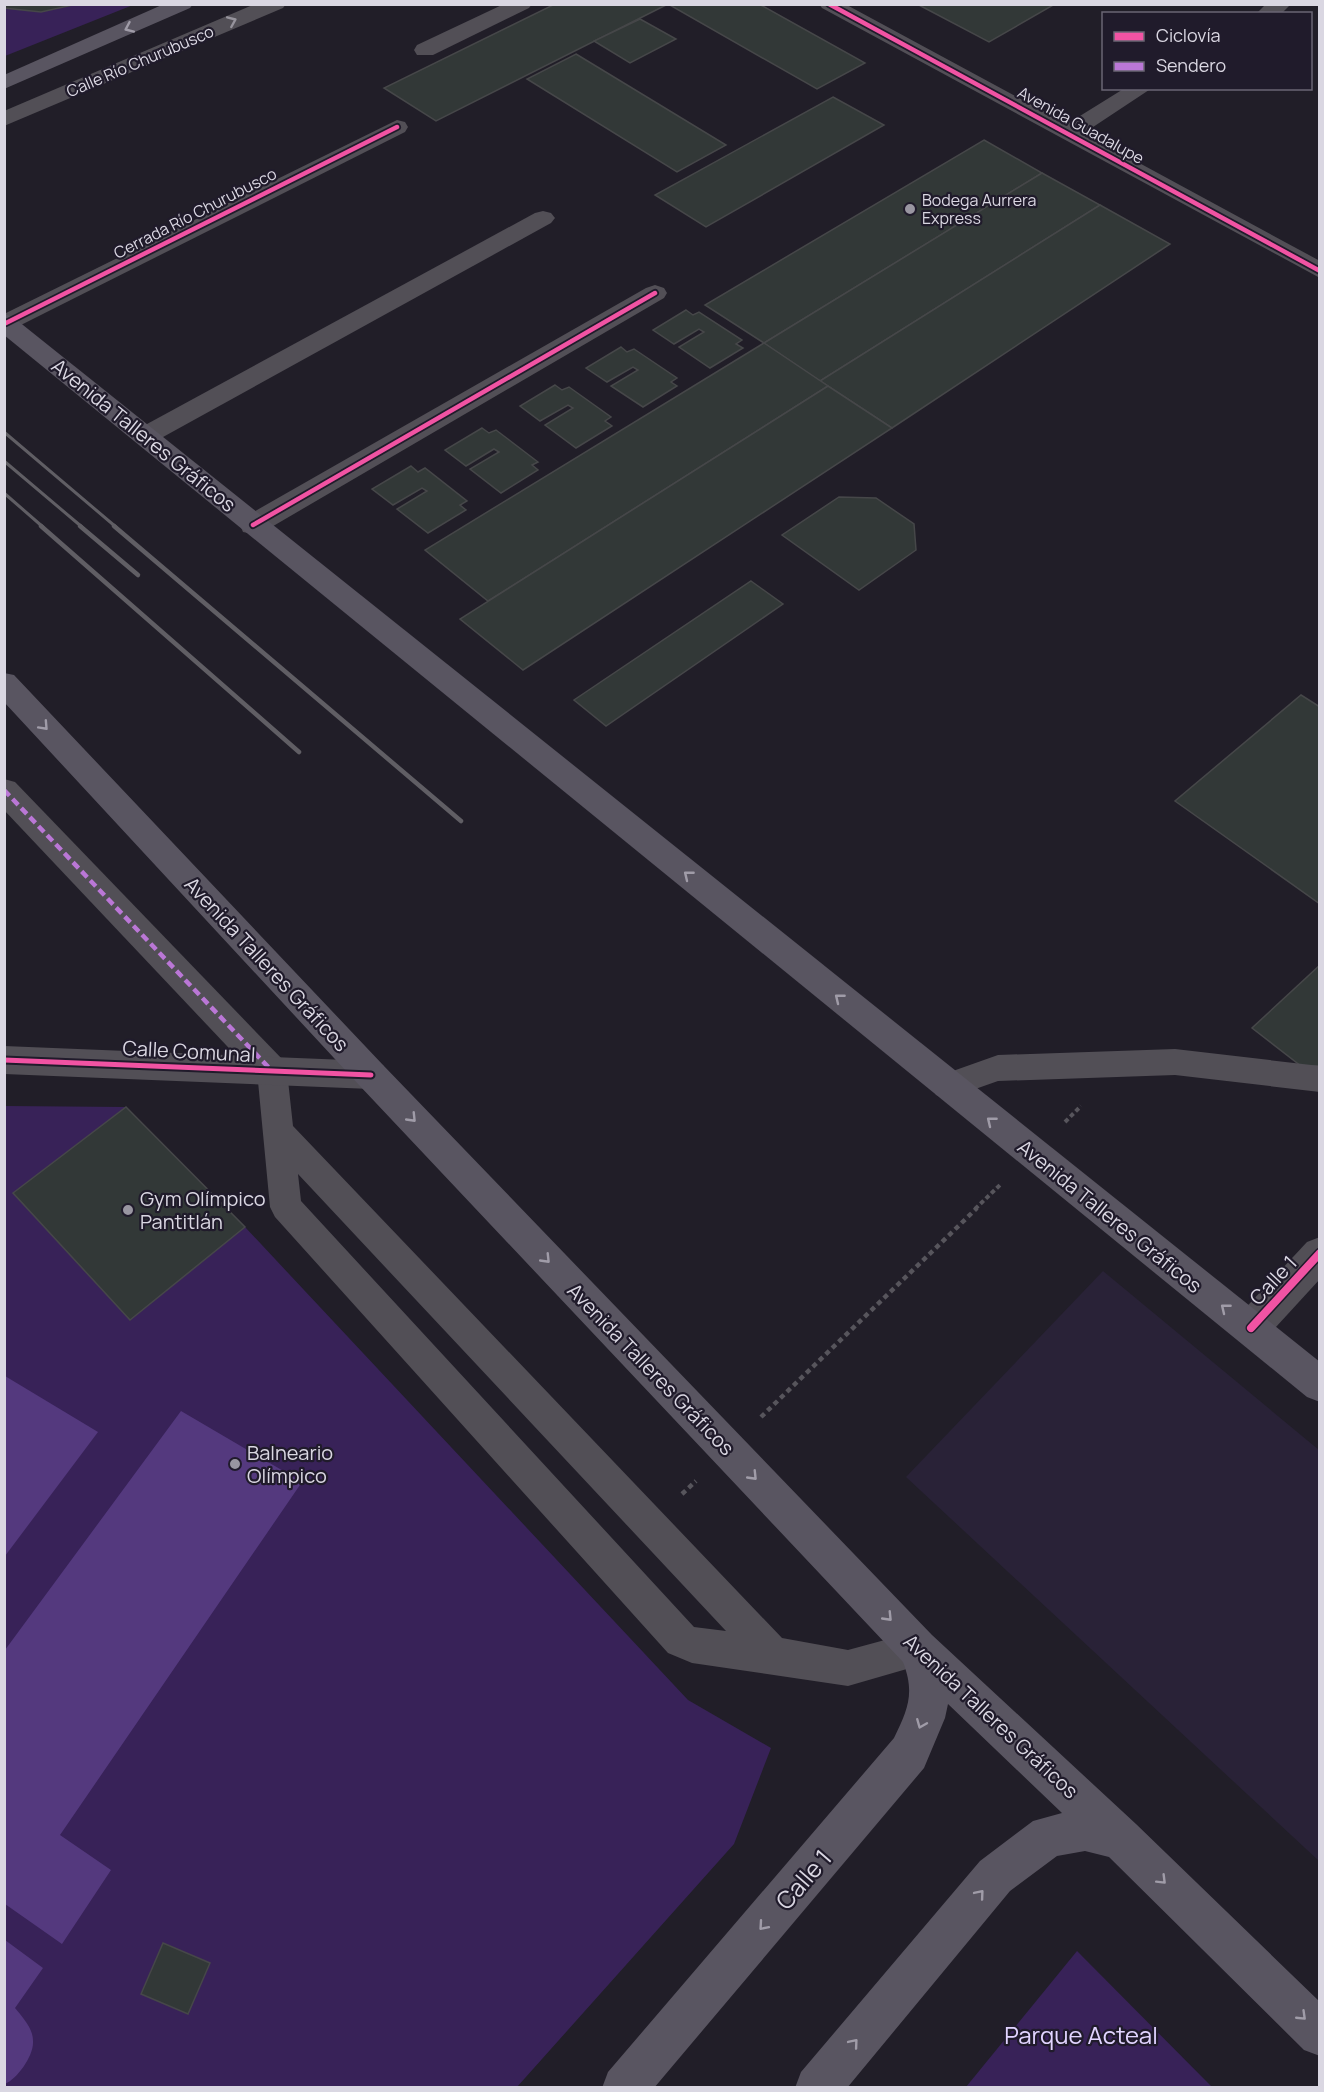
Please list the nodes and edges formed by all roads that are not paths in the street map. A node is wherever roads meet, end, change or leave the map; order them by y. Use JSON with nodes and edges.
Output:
{"nodes":[{"id":1,"x":183,"y":4,"type":"edge"},
{"id":2,"x":276,"y":4,"type":"edge"},
{"id":3,"x":522,"y":4,"type":"edge"},
{"id":4,"x":829,"y":4,"type":"edge"},
{"id":5,"x":425,"y":50,"type":"dead end"},
{"id":6,"x":4,"y":83,"type":"edge"},
{"id":7,"x":1139,"y":90,"type":"edge"},
{"id":8,"x":4,"y":119,"type":"edge"},
{"id":9,"x":397,"y":127,"type":"dead end"},
{"id":10,"x":1068,"y":132,"type":"junction"},
{"id":11,"x":543,"y":218,"type":"dead end"},
{"id":12,"x":1320,"y":271,"type":"edge"},
{"id":13,"x":655,"y":293,"type":"dead end"},
{"id":14,"x":5,"y":323,"type":"edge"},
{"id":15,"x":145,"y":436,"type":"junction"},
{"id":16,"x":253,"y":525,"type":"junction"},
{"id":17,"x":4,"y":683,"type":"edge"},
{"id":18,"x":4,"y":790,"type":"edge"},
{"id":19,"x":4,"y":1060,"type":"edge"},
{"id":20,"x":272,"y":1071,"type":"junction"},
{"id":21,"x":371,"y":1076,"type":"junction"},
{"id":22,"x":1320,"y":1079,"type":"edge"},
{"id":23,"x":947,"y":1086,"type":"junction"},
{"id":24,"x":277,"y":1130,"type":"junction"},
{"id":25,"x":1320,"y":1253,"type":"edge"},
{"id":26,"x":1251,"y":1328,"type":"junction"},
{"id":27,"x":1320,"y":1385,"type":"edge"},
{"id":28,"x":918,"y":1648,"type":"junction"},
{"id":29,"x":773,"y":1655,"type":"junction"},
{"id":30,"x":1120,"y":1839,"type":"junction"},
{"id":31,"x":1320,"y":2034,"type":"edge"},
{"id":32,"x":624,"y":2088,"type":"edge"},
{"id":33,"x":817,"y":2088,"type":"edge"}],
"edges":[{"from":1,"to":6,"type":"main road","one_way":true},
{"from":8,"to":2,"type":"street","name":"Calle Río Churubusco","one_way":true},
{"from":3,"to":5,"type":"street"},
{"from":4,"to":10,"type":"street","name":"Avenida Guadalupe"},
{"from":7,"to":10,"type":"street"},
{"from":9,"to":14,"type":"street","name":"Cerrada Río Churubusco"},
{"from":10,"to":12,"type":"street","name":"Avenida Guadalupe"},
{"from":11,"to":15,"type":"street"},
{"from":13,"to":16,"type":"street"},
{"from":14,"to":15,"type":"main road","name":"Avenida Talleres Gráficos"},
{"from":15,"to":16,"type":"main road","name":"Avenida Talleres Gráficos"},
{"from":23,"to":16,"type":"main road","name":"Avenida Talleres Gráficos","one_way":true},
{"from":17,"to":21,"type":"main road","name":"Avenida Talleres Gráficos","one_way":true},
{"from":18,"to":20,"type":"street"},
{"from":19,"to":20,"type":"street","name":"Calle Comunal"},
{"from":20,"to":21,"type":"street","name":"Calle Comunal"},
{"from":20,"to":24,"type":"lane"},
{"from":21,"to":28,"type":"main road","name":"Avenida Talleres Gráficos","one_way":true},
{"from":22,"to":23,"type":"lane"},
{"from":26,"to":23,"type":"main road","name":"Avenida Talleres Gráficos","one_way":true},
{"from":24,"to":29,"type":"lane"},
{"from":24,"to":29,"type":"lane"},
{"from":25,"to":26,"type":"street","name":"Calle 1"},
{"from":26,"to":27,"type":"main road","name":"Avenida Talleres Gráficos"},
{"from":28,"to":29,"type":"lane"},
{"from":28,"to":30,"type":"main road","name":"Avenida Talleres Gráficos"},
{"from":28,"to":32,"type":"main road","name":"Calle 1","one_way":true},
{"from":30,"to":31,"type":"main road","name":"Avenida Talleres Gráficos","one_way":true},
{"from":33,"to":30,"type":"main road","one_way":true}]}
